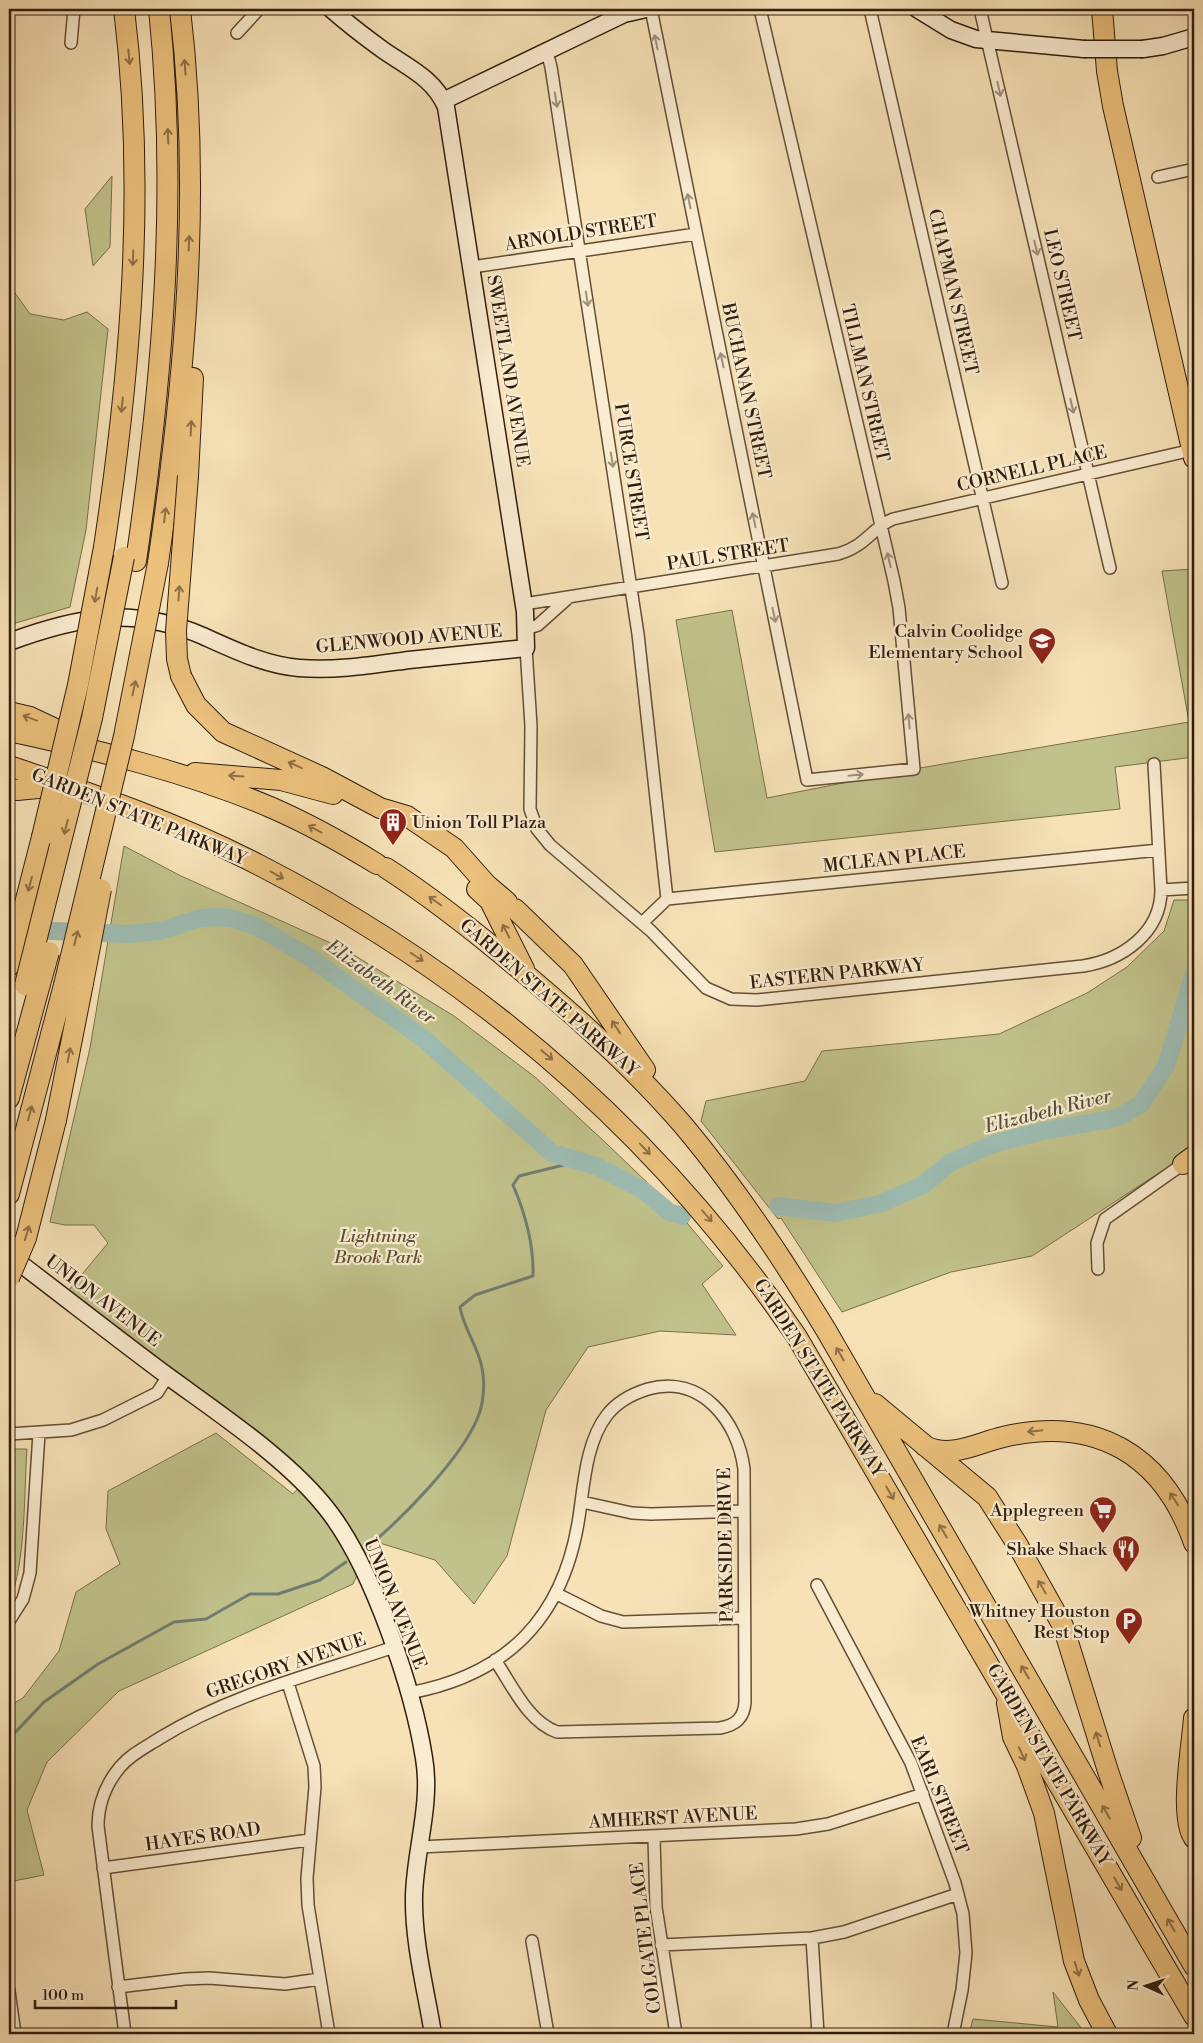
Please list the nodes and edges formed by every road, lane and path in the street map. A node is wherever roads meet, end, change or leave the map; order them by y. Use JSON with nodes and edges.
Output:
{"nodes":[{"id":1,"x":74,"y":9,"type":"edge"},
{"id":2,"x":124,"y":9,"type":"edge"},
{"id":3,"x":145,"y":9,"type":"edge"},
{"id":4,"x":159,"y":9,"type":"edge"},
{"id":5,"x":180,"y":9,"type":"edge"},
{"id":6,"x":259,"y":9,"type":"edge"},
{"id":7,"x":330,"y":9,"type":"edge"},
{"id":8,"x":642,"y":9,"type":"edge"},
{"id":9,"x":760,"y":9,"type":"edge"},
{"id":10,"x":870,"y":9,"type":"edge"},
{"id":11,"x":980,"y":9,"type":"edge"},
{"id":12,"x":1102,"y":9,"type":"edge"},
{"id":13,"x":1115,"y":9,"type":"edge"},
{"id":14,"x":923,"y":10,"type":"edge"},
{"id":15,"x":238,"y":33,"type":"dead end"},
{"id":16,"x":1194,"y":37,"type":"edge"},
{"id":17,"x":988,"y":42,"type":"junction"},
{"id":18,"x":71,"y":43,"type":"dead end"},
{"id":19,"x":547,"y":52,"type":"junction"},
{"id":20,"x":443,"y":101,"type":"junction"},
{"id":21,"x":1194,"y":169,"type":"edge"},
{"id":22,"x":1158,"y":177,"type":"dead end"},
{"id":23,"x":162,"y":192,"type":"junction"},
{"id":24,"x":696,"y":234,"type":"junction"},
{"id":25,"x":580,"y":251,"type":"junction"},
{"id":26,"x":472,"y":268,"type":"junction"},
{"id":27,"x":187,"y":292,"type":"junction"},
{"id":28,"x":1194,"y":404,"type":"edge"},
{"id":29,"x":1193,"y":454,"type":"edge"},
{"id":30,"x":1087,"y":473,"type":"junction"},
{"id":31,"x":982,"y":498,"type":"junction"},
{"id":32,"x":881,"y":526,"type":"junction"},
{"id":33,"x":130,"y":559,"type":"junction"},
{"id":34,"x":764,"y":567,"type":"junction"},
{"id":35,"x":1110,"y":568,"type":"dead end"},
{"id":36,"x":1002,"y":583,"type":"dead end"},
{"id":37,"x":632,"y":588,"type":"junction"},
{"id":38,"x":571,"y":598,"type":"junction"},
{"id":39,"x":524,"y":604,"type":"junction"},
{"id":40,"x":526,"y":629,"type":"junction"},
{"id":41,"x":9,"y":642,"type":"edge"},
{"id":42,"x":526,"y":648,"type":"junction"},
{"id":43,"x":9,"y":712,"type":"edge"},
{"id":44,"x":9,"y":731,"type":"edge"},
{"id":45,"x":106,"y":753,"type":"junction"},
{"id":46,"x":1154,"y":764,"type":"dead end"},
{"id":47,"x":9,"y":766,"type":"edge"},
{"id":48,"x":170,"y":771,"type":"junction"},
{"id":49,"x":807,"y":780,"type":"joint"},
{"id":50,"x":68,"y":785,"type":"junction"},
{"id":51,"x":9,"y":789,"type":"edge"},
{"id":52,"x":375,"y":806,"type":"junction"},
{"id":53,"x":1159,"y":850,"type":"junction"},
{"id":54,"x":1194,"y":888,"type":"edge"},
{"id":55,"x":1161,"y":890,"type":"junction"},
{"id":56,"x":667,"y":899,"type":"junction"},
{"id":57,"x":642,"y":924,"type":"junction"},
{"id":58,"x":9,"y":966,"type":"edge"},
{"id":59,"x":527,"y":975,"type":"junction"},
{"id":60,"x":73,"y":984,"type":"junction"},
{"id":61,"x":33,"y":985,"type":"junction"},
{"id":62,"x":9,"y":1048,"type":"edge"},
{"id":63,"x":9,"y":1098,"type":"edge"},
{"id":64,"x":682,"y":1125,"type":"junction"},
{"id":65,"x":1191,"y":1161,"type":"edge"},
{"id":66,"x":9,"y":1194,"type":"edge"},
{"id":67,"x":9,"y":1255,"type":"edge"},
{"id":68,"x":1098,"y":1269,"type":"dead end"},
{"id":69,"x":9,"y":1278,"type":"edge"},
{"id":70,"x":168,"y":1376,"type":"junction"},
{"id":71,"x":865,"y":1396,"type":"junction"},
{"id":72,"x":9,"y":1434,"type":"edge"},
{"id":73,"x":38,"y":1434,"type":"junction"},
{"id":74,"x":916,"y":1440,"type":"junction"},
{"id":75,"x":582,"y":1502,"type":"junction"},
{"id":76,"x":744,"y":1511,"type":"junction"},
{"id":77,"x":1194,"y":1543,"type":"edge"},
{"id":78,"x":817,"y":1585,"type":"dead end"},
{"id":79,"x":557,"y":1594,"type":"junction"},
{"id":80,"x":744,"y":1618,"type":"junction"},
{"id":81,"x":9,"y":1622,"type":"edge"},
{"id":82,"x":394,"y":1647,"type":"junction"},
{"id":83,"x":496,"y":1660,"type":"junction"},
{"id":84,"x":288,"y":1683,"type":"junction"},
{"id":85,"x":1006,"y":1691,"type":"junction"},
{"id":86,"x":409,"y":1693,"type":"junction"},
{"id":87,"x":1194,"y":1718,"type":"edge"},
{"id":88,"x":923,"y":1794,"type":"junction"},
{"id":89,"x":654,"y":1838,"type":"junction"},
{"id":90,"x":1194,"y":1838,"type":"edge"},
{"id":91,"x":309,"y":1840,"type":"junction"},
{"id":92,"x":419,"y":1847,"type":"junction"},
{"id":93,"x":103,"y":1868,"type":"junction"},
{"id":94,"x":1148,"y":1885,"type":"junction"},
{"id":95,"x":958,"y":1894,"type":"junction"},
{"id":96,"x":812,"y":1938,"type":"junction"},
{"id":97,"x":532,"y":1941,"type":"dead end"},
{"id":98,"x":661,"y":1945,"type":"junction"},
{"id":99,"x":1194,"y":1966,"type":"edge"},
{"id":100,"x":320,"y":1979,"type":"junction"},
{"id":101,"x":118,"y":1987,"type":"junction"},
{"id":102,"x":9,"y":1991,"type":"edge"},
{"id":103,"x":1194,"y":2016,"type":"edge"},
{"id":104,"x":15,"y":2034,"type":"edge"},
{"id":105,"x":125,"y":2034,"type":"edge"},
{"id":106,"x":329,"y":2034,"type":"edge"},
{"id":107,"x":434,"y":2034,"type":"edge"},
{"id":108,"x":548,"y":2034,"type":"edge"},
{"id":109,"x":676,"y":2034,"type":"edge"},
{"id":110,"x":818,"y":2034,"type":"edge"},
{"id":111,"x":953,"y":2034,"type":"edge"},
{"id":112,"x":1107,"y":2034,"type":"edge"}],
"edges":[{"from":1,"to":18,"type":"street"},
{"from":2,"to":58,"type":"highway","one_way":true,"bridge":true},
{"from":3,"to":23,"type":"highway"},
{"from":23,"to":4,"type":"highway","one_way":true},
{"from":27,"to":5,"type":"highway","one_way":true},
{"from":6,"to":15,"type":"street"},
{"from":7,"to":20,"type":"street"},
{"from":8,"to":19,"type":"street"},
{"from":24,"to":8,"type":"street","name":"BUCHANAN STREET","one_way":true},
{"from":9,"to":32,"type":"street","name":"TILLMAN STREET"},
{"from":10,"to":31,"type":"street","name":"CHAPMAN STREET"},
{"from":11,"to":17,"type":"street","name":"LEO STREET"},
{"from":12,"to":29,"type":"highway"},
{"from":13,"to":28,"type":"highway"},
{"from":14,"to":17,"type":"street"},
{"from":16,"to":17,"type":"street","bridge":true},
{"from":17,"to":30,"type":"street","name":"LEO STREET","one_way":true},
{"from":19,"to":20,"type":"street"},
{"from":19,"to":25,"type":"street","name":"PURCE STREET","one_way":true},
{"from":20,"to":26,"type":"street","name":"SWEETLAND AVENUE"},
{"from":21,"to":22,"type":"street"},
{"from":23,"to":33,"type":"highway"},
{"from":23,"to":33,"type":"highway"},
{"from":24,"to":25,"type":"street","name":"ARNOLD STREET"},
{"from":34,"to":24,"type":"street","name":"BUCHANAN STREET","one_way":true},
{"from":25,"to":26,"type":"street","name":"ARNOLD STREET"},
{"from":25,"to":37,"type":"street","name":"PURCE STREET","one_way":true},
{"from":26,"to":39,"type":"street","name":"SWEETLAND AVENUE"},
{"from":52,"to":27,"type":"highway","one_way":true,"bridge":true},
{"from":60,"to":27,"type":"highway","one_way":true,"bridge":true},
{"from":29,"to":30,"type":"street","name":"CORNELL PLACE"},
{"from":30,"to":31,"type":"street","name":"CORNELL PLACE"},
{"from":30,"to":35,"type":"street","name":"LEO STREET"},
{"from":31,"to":32,"type":"street","name":"CORNELL PLACE"},
{"from":31,"to":36,"type":"street","name":"CHAPMAN STREET"},
{"from":32,"to":34,"type":"street","name":"PAUL STREET"},
{"from":49,"to":32,"type":"street","name":"TILLMAN STREET","one_way":true},
{"from":33,"to":61,"type":"highway","bridge":true},
{"from":34,"to":37,"type":"street","name":"PAUL STREET"},
{"from":34,"to":49,"type":"street","name":"BUCHANAN STREET","one_way":true},
{"from":37,"to":38,"type":"street","name":"PAUL STREET"},
{"from":37,"to":56,"type":"street","name":"PURCE STREET"},
{"from":38,"to":39,"type":"street","name":"PAUL STREET"},
{"from":38,"to":40,"type":"street","name":"PAUL STREET"},
{"from":39,"to":40,"type":"street","name":"SWEETLAND AVENUE"},
{"from":40,"to":42,"type":"street","name":"SWEETLAND AVENUE"},
{"from":41,"to":42,"type":"street","name":"GLENWOOD AVENUE"},
{"from":42,"to":57,"type":"street","name":"EASTERN PARKWAY"},
{"from":45,"to":43,"type":"highway","one_way":true},
{"from":44,"to":45,"type":"highway","name":"GARDEN STATE PARKWAY"},
{"from":45,"to":48,"type":"highway","name":"GARDEN STATE PARKWAY"},
{"from":46,"to":53,"type":"street","name":"EASTERN PARKWAY"},
{"from":47,"to":50,"type":"highway","name":"GARDEN STATE PARKWAY"},
{"from":52,"to":48,"type":"highway","one_way":true},
{"from":59,"to":48,"type":"highway","name":"GARDEN STATE PARKWAY","one_way":true},
{"from":50,"to":51,"type":"highway"},
{"from":50,"to":85,"type":"highway","name":"GARDEN STATE PARKWAY","one_way":true},
{"from":59,"to":52,"type":"highway","one_way":true},
{"from":64,"to":52,"type":"highway","one_way":true},
{"from":53,"to":55,"type":"street","name":"EASTERN PARKWAY"},
{"from":53,"to":56,"type":"street","name":"MCLEAN PLACE"},
{"from":54,"to":55,"type":"street"},
{"from":55,"to":57,"type":"street","name":"EASTERN PARKWAY"},
{"from":56,"to":57,"type":"street"},
{"from":59,"to":64,"type":"highway","name":"GARDEN STATE PARKWAY"},
{"from":66,"to":60,"type":"highway","one_way":true},
{"from":69,"to":60,"type":"highway","one_way":true,"bridge":true},
{"from":61,"to":62,"type":"highway"},
{"from":61,"to":63,"type":"highway"},
{"from":71,"to":64,"type":"highway","name":"GARDEN STATE PARKWAY","one_way":true},
{"from":65,"to":68,"type":"street"},
{"from":67,"to":70,"type":"street","name":"UNION AVENUE"},
{"from":70,"to":73,"type":"street"},
{"from":70,"to":82,"type":"street","name":"UNION AVENUE"},
{"from":71,"to":74,"type":"highway"},
{"from":94,"to":71,"type":"highway","name":"GARDEN STATE PARKWAY","one_way":true},
{"from":72,"to":73,"type":"street"},
{"from":73,"to":81,"type":"street"},
{"from":77,"to":74,"type":"highway","one_way":true},
{"from":94,"to":74,"type":"highway","one_way":true},
{"from":75,"to":76,"type":"street"},
{"from":75,"to":76,"type":"street","name":"PARKSIDE DRIVE"},
{"from":75,"to":79,"type":"street","name":"PARKSIDE DRIVE"},
{"from":76,"to":80,"type":"street","name":"PARKSIDE DRIVE"},
{"from":78,"to":88,"type":"street","name":"EARL STREET"},
{"from":79,"to":80,"type":"street"},
{"from":79,"to":83,"type":"street","name":"PARKSIDE DRIVE"},
{"from":80,"to":83,"type":"street","name":"PARKSIDE DRIVE"},
{"from":82,"to":84,"type":"street","name":"GREGORY AVENUE"},
{"from":82,"to":86,"type":"street","name":"UNION AVENUE"},
{"from":83,"to":86,"type":"street","name":"PARKSIDE DRIVE"},
{"from":84,"to":91,"type":"street"},
{"from":84,"to":93,"type":"street","name":"GREGORY AVENUE"},
{"from":85,"to":103,"type":"highway","name":"GARDEN STATE PARKWAY","one_way":true},
{"from":85,"to":112,"type":"highway","one_way":true},
{"from":86,"to":92,"type":"street","name":"UNION AVENUE"},
{"from":87,"to":90,"type":"highway"},
{"from":88,"to":89,"type":"street","name":"AMHERST AVENUE"},
{"from":88,"to":95,"type":"street","name":"EARL STREET"},
{"from":89,"to":92,"type":"street","name":"AMHERST AVENUE"},
{"from":89,"to":98,"type":"street","name":"COLGATE PLACE"},
{"from":91,"to":93,"type":"street","name":"HAYES ROAD"},
{"from":91,"to":100,"type":"street"},
{"from":92,"to":107,"type":"street","name":"UNION AVENUE"},
{"from":93,"to":101,"type":"street","name":"GREGORY AVENUE"},
{"from":99,"to":94,"type":"highway","name":"GARDEN STATE PARKWAY","one_way":true},
{"from":95,"to":96,"type":"street"},
{"from":95,"to":111,"type":"street","name":"EARL STREET"},
{"from":96,"to":98,"type":"street"},
{"from":96,"to":110,"type":"street"},
{"from":97,"to":108,"type":"street"},
{"from":98,"to":109,"type":"street","name":"COLGATE PLACE"},
{"from":100,"to":101,"type":"street"},
{"from":100,"to":106,"type":"street"},
{"from":101,"to":105,"type":"street","name":"GREGORY AVENUE"},
{"from":102,"to":104,"type":"street"}]}
